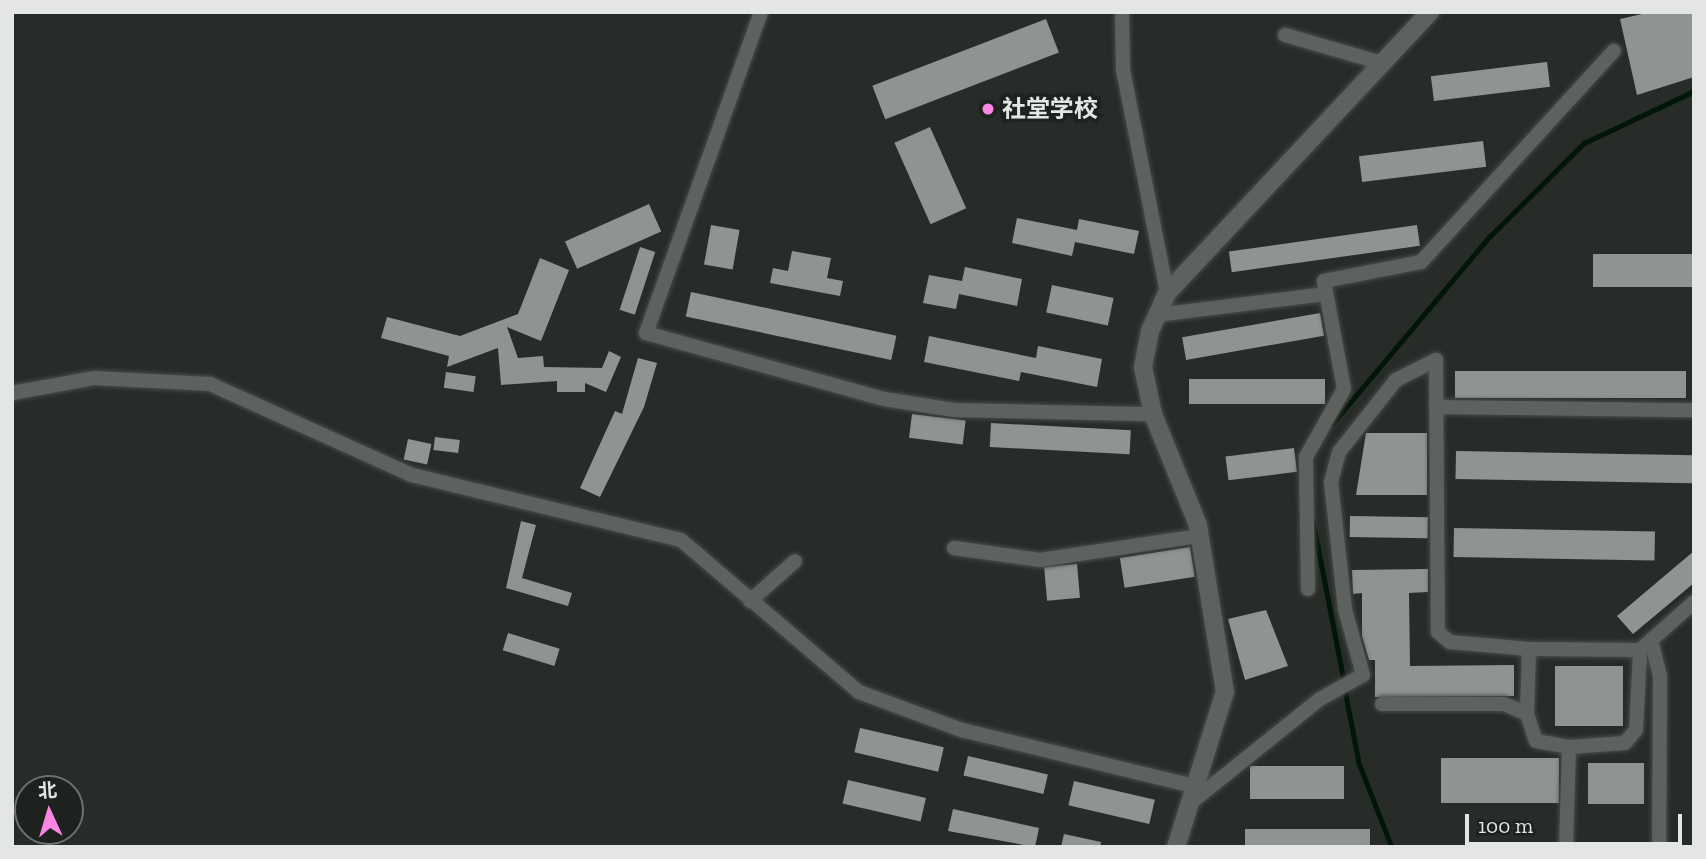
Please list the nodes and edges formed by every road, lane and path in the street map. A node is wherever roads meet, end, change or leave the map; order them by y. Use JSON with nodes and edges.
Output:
{"nodes":[{"id":1,"x":761,"y":12,"type":"edge"},
{"id":2,"x":1122,"y":12,"type":"edge"},
{"id":3,"x":1430,"y":12,"type":"edge"},
{"id":4,"x":1285,"y":35,"type":"dead end"},
{"id":5,"x":1614,"y":51,"type":"dead end"},
{"id":6,"x":1382,"y":63,"type":"junction"},
{"id":7,"x":1167,"y":293,"type":"junction"},
{"id":8,"x":1326,"y":294,"type":"junction"},
{"id":9,"x":1157,"y":315,"type":"junction"},
{"id":10,"x":12,"y":393,"type":"edge"},
{"id":11,"x":1436,"y":407,"type":"junction"},
{"id":12,"x":1694,"y":410,"type":"edge"},
{"id":13,"x":1153,"y":414,"type":"junction"},
{"id":14,"x":1199,"y":536,"type":"junction"},
{"id":15,"x":954,"y":548,"type":"dead end"},
{"id":16,"x":795,"y":561,"type":"dead end"},
{"id":17,"x":1308,"y":589,"type":"dead end"},
{"id":18,"x":751,"y":601,"type":"junction"},
{"id":19,"x":1694,"y":602,"type":"edge"},
{"id":20,"x":1645,"y":645,"type":"junction"},
{"id":21,"x":1529,"y":649,"type":"junction"},
{"id":22,"x":1382,"y":704,"type":"dead end"},
{"id":23,"x":1527,"y":714,"type":"junction"},
{"id":24,"x":1569,"y":747,"type":"junction"},
{"id":25,"x":1193,"y":786,"type":"junction"},
{"id":26,"x":1185,"y":808,"type":"junction"},
{"id":27,"x":1176,"y":847,"type":"edge"},
{"id":28,"x":1566,"y":847,"type":"edge"},
{"id":29,"x":1659,"y":847,"type":"edge"}],
"edges":[{"from":1,"to":13,"type":"street"},
{"from":2,"to":7,"type":"street"},
{"from":3,"to":6,"type":"street"},
{"from":4,"to":6,"type":"street"},
{"from":5,"to":8,"type":"street"},
{"from":6,"to":7,"type":"street"},
{"from":7,"to":9,"type":"street"},
{"from":8,"to":9,"type":"street"},
{"from":8,"to":17,"type":"street"},
{"from":9,"to":13,"type":"street"},
{"from":10,"to":18,"type":"street"},
{"from":11,"to":12,"type":"street"},
{"from":11,"to":21,"type":"street"},
{"from":11,"to":26,"type":"street"},
{"from":13,"to":14,"type":"street"},
{"from":14,"to":15,"type":"street"},
{"from":14,"to":25,"type":"street"},
{"from":16,"to":18,"type":"street"},
{"from":18,"to":25,"type":"street"},
{"from":19,"to":20,"type":"street"},
{"from":20,"to":21,"type":"street"},
{"from":20,"to":24,"type":"street"},
{"from":20,"to":29,"type":"street"},
{"from":21,"to":23,"type":"street"},
{"from":22,"to":23,"type":"street"},
{"from":23,"to":24,"type":"street"},
{"from":24,"to":28,"type":"street"},
{"from":25,"to":26,"type":"street"},
{"from":26,"to":27,"type":"street"}]}
